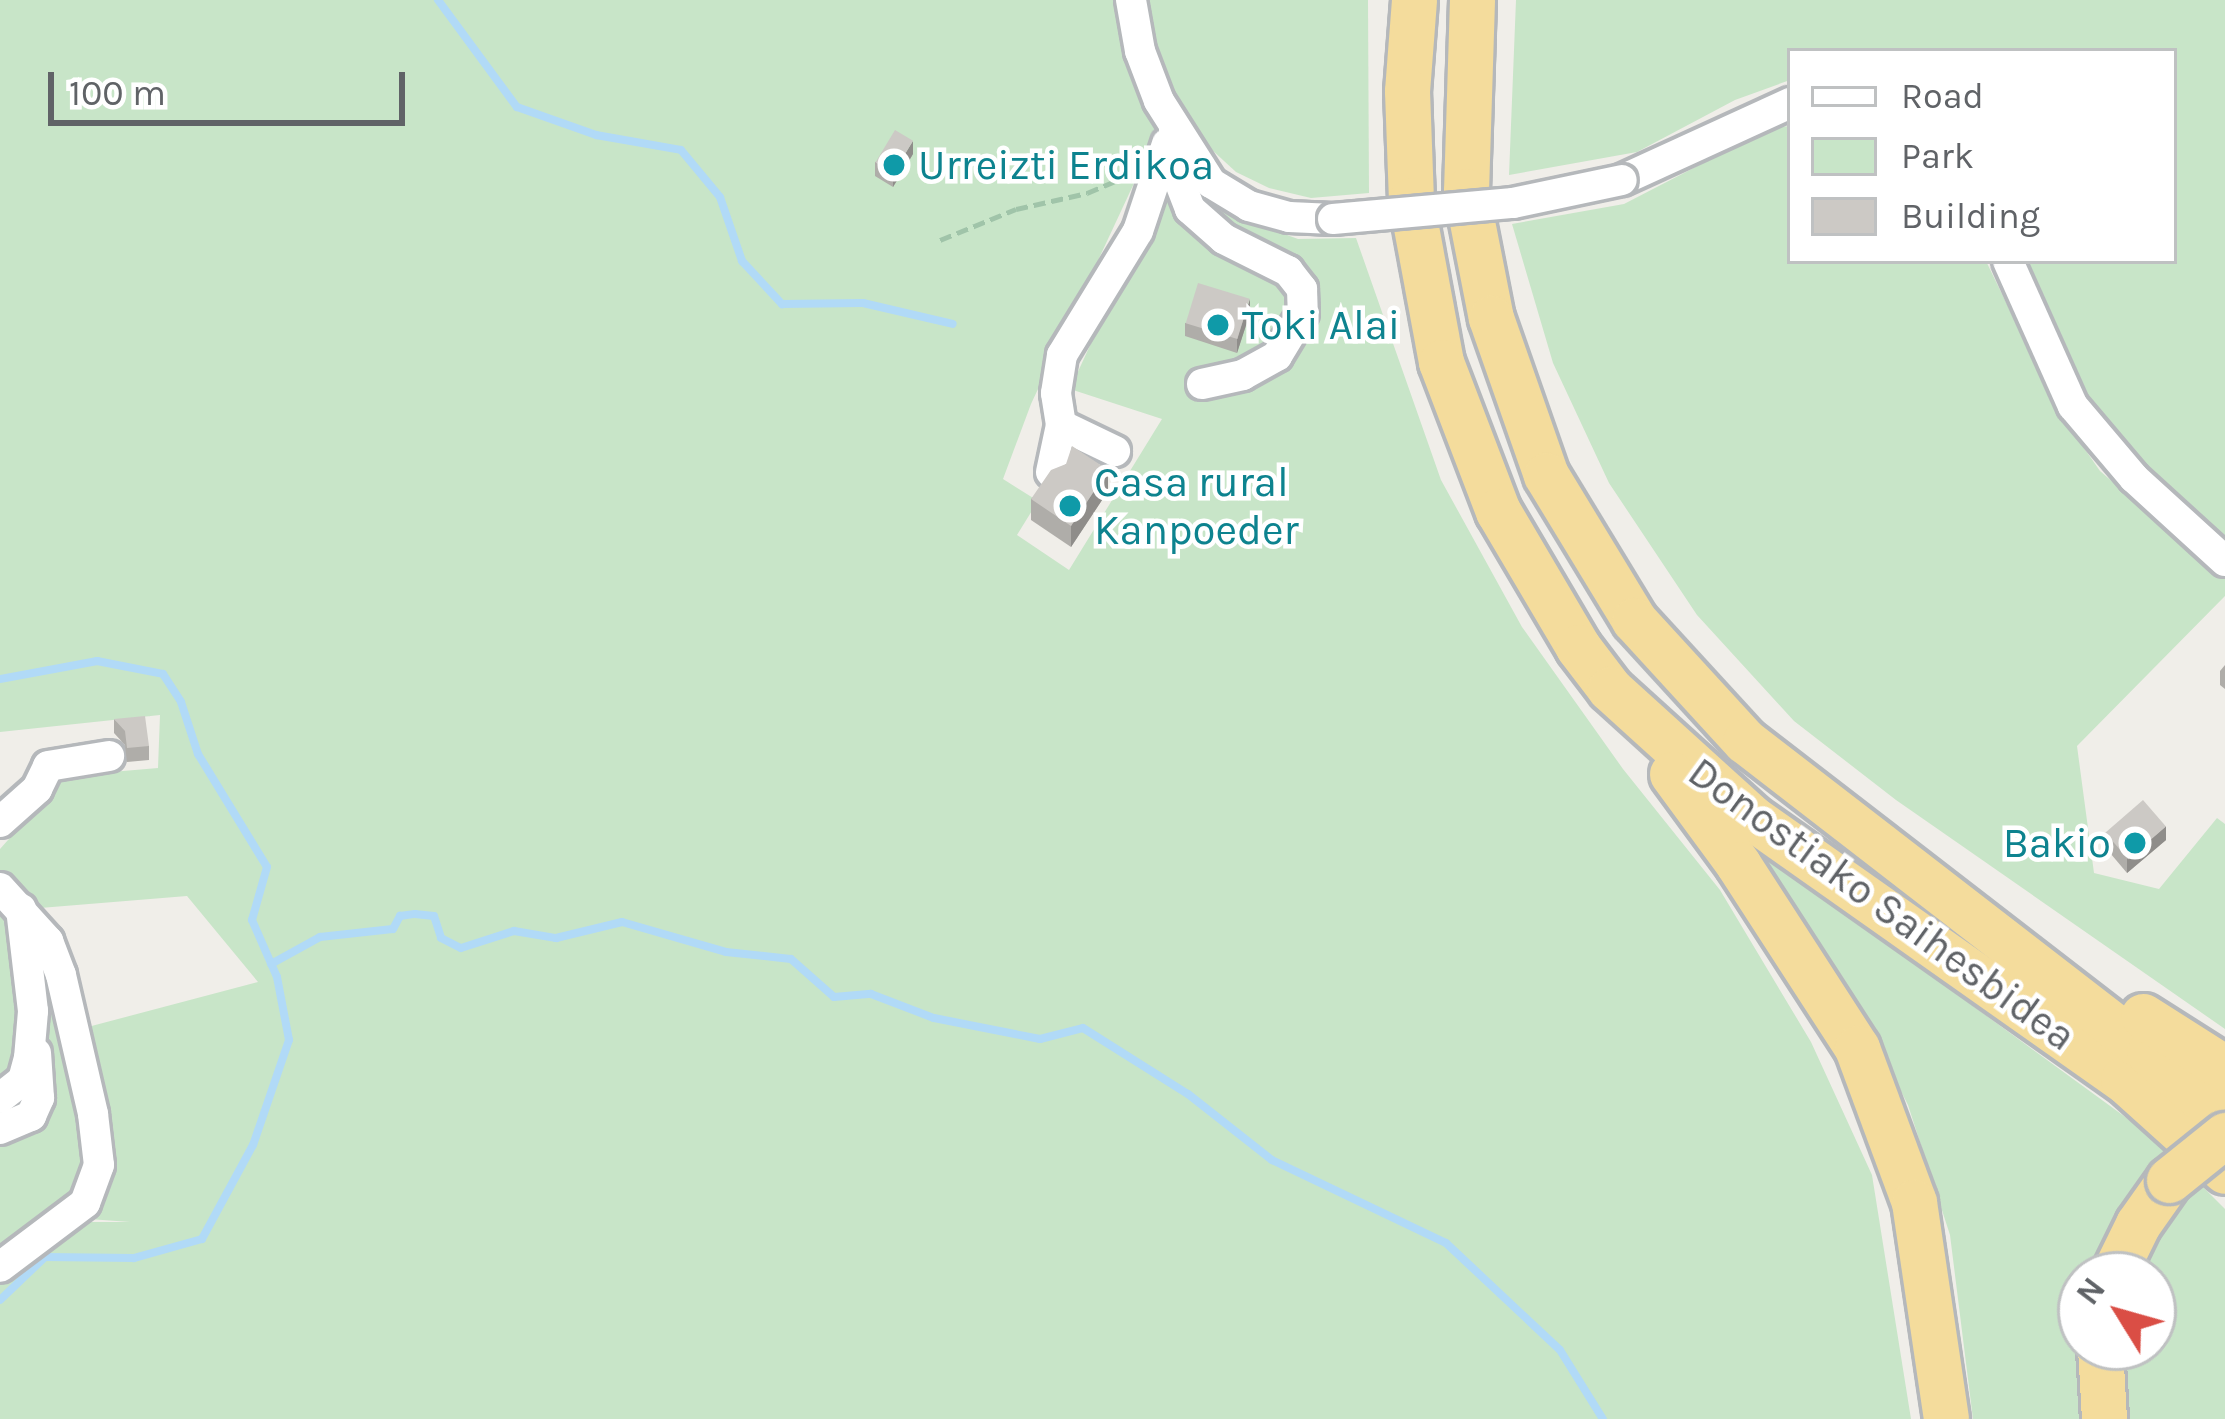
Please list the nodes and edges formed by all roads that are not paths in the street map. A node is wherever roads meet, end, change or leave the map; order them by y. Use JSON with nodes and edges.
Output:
{"nodes":[{"id":1,"x":1131,"y":0,"type":"edge"},
{"id":2,"x":1414,"y":0,"type":"edge"},
{"id":3,"x":1472,"y":0,"type":"edge"},
{"id":4,"x":1787,"y":104,"type":"edge"},
{"id":5,"x":1174,"y":128,"type":"junction"},
{"id":6,"x":2009,"y":264,"type":"edge"},
{"id":7,"x":1202,"y":384,"type":"dead end"},
{"id":8,"x":1061,"y":425,"type":"junction"},
{"id":9,"x":1115,"y":451,"type":"dead end"},
{"id":10,"x":1051,"y":472,"type":"edge"},
{"id":11,"x":2225,"y":561,"type":"edge"},
{"id":12,"x":1610,"y":689,"type":"junction"},
{"id":13,"x":109,"y":756,"type":"dead end"},
{"id":14,"x":0,"y":823,"type":"edge"},
{"id":15,"x":1888,"y":852,"type":"junction"},
{"id":16,"x":10,"y":898,"type":"edge"},
{"id":17,"x":32,"y":1029,"type":"junction"},
{"id":18,"x":2225,"y":1068,"type":"edge"},
{"id":19,"x":0,"y":1098,"type":"edge"},
{"id":20,"x":2225,"y":1119,"type":"edge"},
{"id":21,"x":0,"y":1129,"type":"edge"},
{"id":22,"x":2225,"y":1135,"type":"edge"},
{"id":23,"x":2225,"y":1171,"type":"edge"},
{"id":24,"x":2125,"y":1251,"type":"edge"},
{"id":25,"x":0,"y":1267,"type":"edge"},
{"id":26,"x":2101,"y":1371,"type":"edge"},
{"id":27,"x":1946,"y":1419,"type":"edge"},
{"id":28,"x":2104,"y":1419,"type":"edge"}],
"edges":[{"from":1,"to":5,"type":"street"},
{"from":2,"to":12,"type":"highway","name":"Donostiako Saihesbidea"},
{"from":3,"to":15,"type":"highway","name":"Donostiako Saihesbidea"},
{"from":4,"to":5,"type":"street","bridge":true},
{"from":5,"to":7,"type":"street"},
{"from":5,"to":8,"type":"street"},
{"from":6,"to":11,"type":"street"},
{"from":8,"to":9,"type":"street"},
{"from":8,"to":10,"type":"street"},
{"from":12,"to":23,"type":"highway","name":"Donostiako Saihesbidea"},
{"from":12,"to":27,"type":"highway"},
{"from":13,"to":14,"type":"street"},
{"from":15,"to":18,"type":"highway"},
{"from":15,"to":20,"type":"highway","name":"Donostiako Saihesbidea"},
{"from":16,"to":17,"type":"street"},
{"from":16,"to":25,"type":"street"},
{"from":17,"to":19,"type":"street"},
{"from":17,"to":21,"type":"street"},
{"from":22,"to":24,"type":"highway","bridge":true},
{"from":26,"to":28,"type":"highway"}]}
